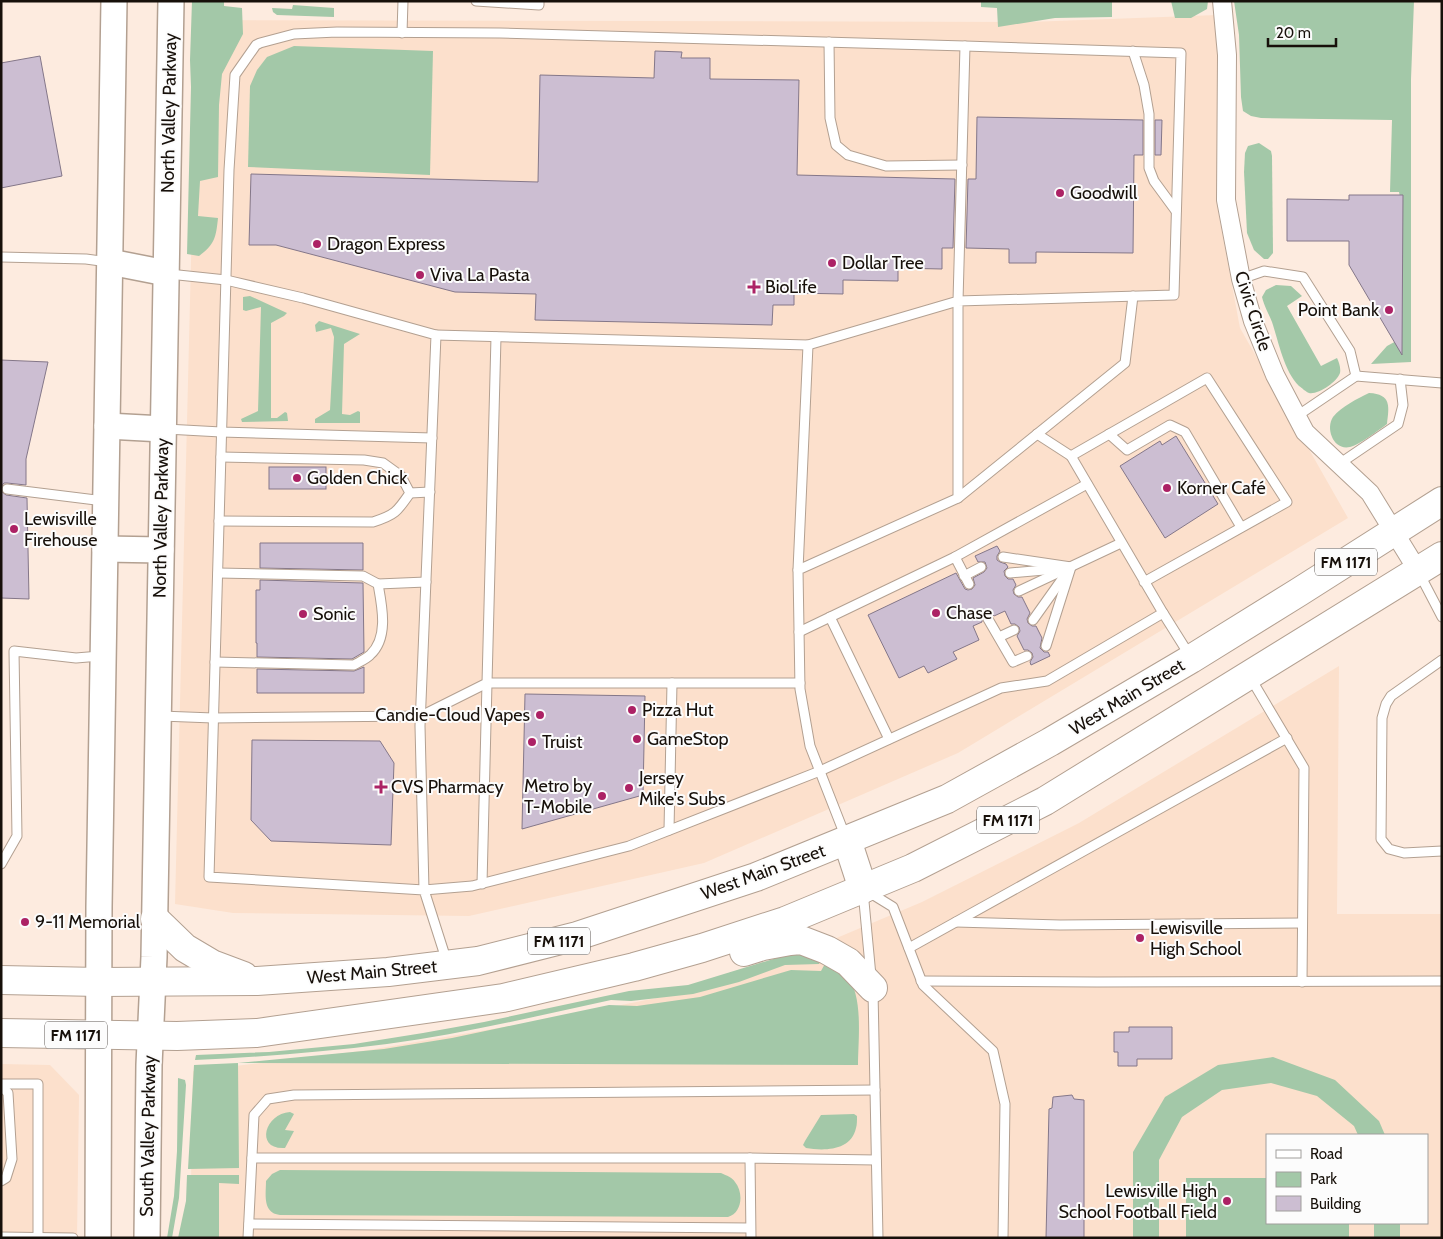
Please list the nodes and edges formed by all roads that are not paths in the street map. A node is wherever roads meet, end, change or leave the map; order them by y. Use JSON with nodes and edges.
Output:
{"nodes":[{"id":1,"x":114,"y":1,"type":"edge"},
{"id":2,"x":171,"y":1,"type":"edge"},
{"id":3,"x":403,"y":1,"type":"edge"},
{"id":4,"x":476,"y":1,"type":"edge"},
{"id":5,"x":539,"y":1,"type":"edge"},
{"id":6,"x":1222,"y":1,"type":"edge"},
{"id":7,"x":402,"y":33,"type":"junction"},
{"id":8,"x":829,"y":42,"type":"junction"},
{"id":9,"x":965,"y":46,"type":"junction"},
{"id":10,"x":1133,"y":51,"type":"junction"},
{"id":11,"x":962,"y":165,"type":"junction"},
{"id":12,"x":1176,"y":211,"type":"junction"},
{"id":13,"x":1,"y":257,"type":"edge"},
{"id":14,"x":110,"y":262,"type":"junction"},
{"id":15,"x":166,"y":273,"type":"junction"},
{"id":16,"x":1241,"y":279,"type":"junction"},
{"id":17,"x":226,"y":280,"type":"junction"},
{"id":18,"x":1133,"y":296,"type":"junction"},
{"id":19,"x":958,"y":300,"type":"junction"},
{"id":20,"x":436,"y":335,"type":"junction"},
{"id":21,"x":496,"y":337,"type":"junction"},
{"id":22,"x":808,"y":345,"type":"junction"},
{"id":23,"x":1356,"y":376,"type":"junction"},
{"id":24,"x":1400,"y":380,"type":"junction"},
{"id":25,"x":1442,"y":383,"type":"edge"},
{"id":26,"x":1297,"y":416,"type":"junction"},
{"id":27,"x":107,"y":426,"type":"junction"},
{"id":28,"x":163,"y":429,"type":"junction"},
{"id":29,"x":221,"y":432,"type":"junction"},
{"id":30,"x":1037,"y":434,"type":"junction"},
{"id":31,"x":1109,"y":434,"type":"junction"},
{"id":32,"x":432,"y":438,"type":"junction"},
{"id":33,"x":221,"y":456,"type":"junction"},
{"id":34,"x":1071,"y":456,"type":"junction"},
{"id":35,"x":1339,"y":464,"type":"junction"},
{"id":36,"x":1087,"y":484,"type":"junction"},
{"id":37,"x":7,"y":490,"type":"dead end"},
{"id":38,"x":430,"y":492,"type":"junction"},
{"id":39,"x":410,"y":493,"type":"junction"},
{"id":40,"x":958,"y":498,"type":"junction"},
{"id":41,"x":1442,"y":501,"type":"edge"},
{"id":42,"x":105,"y":502,"type":"junction"},
{"id":43,"x":219,"y":521,"type":"junction"},
{"id":44,"x":1241,"y":527,"type":"junction"},
{"id":45,"x":1394,"y":531,"type":"junction"},
{"id":46,"x":1121,"y":543,"type":"junction"},
{"id":47,"x":105,"y":549,"type":"junction"},
{"id":48,"x":160,"y":550,"type":"junction"},
{"id":49,"x":1442,"y":556,"type":"edge"},
{"id":50,"x":955,"y":557,"type":"junction"},
{"id":51,"x":1003,"y":557,"type":"dead end"},
{"id":52,"x":981,"y":567,"type":"dead end"},
{"id":53,"x":1071,"y":567,"type":"junction"},
{"id":54,"x":798,"y":570,"type":"junction"},
{"id":55,"x":1418,"y":571,"type":"junction"},
{"id":56,"x":218,"y":573,"type":"junction"},
{"id":57,"x":1010,"y":573,"type":"dead end"},
{"id":58,"x":964,"y":576,"type":"junction"},
{"id":59,"x":426,"y":582,"type":"junction"},
{"id":60,"x":1144,"y":582,"type":"junction"},
{"id":61,"x":378,"y":584,"type":"junction"},
{"id":62,"x":969,"y":584,"type":"dead end"},
{"id":63,"x":1019,"y":591,"type":"dead end"},
{"id":64,"x":1163,"y":613,"type":"junction"},
{"id":65,"x":830,"y":617,"type":"junction"},
{"id":66,"x":1442,"y":617,"type":"edge"},
{"id":67,"x":988,"y":619,"type":"dead end"},
{"id":68,"x":1033,"y":620,"type":"dead end"},
{"id":69,"x":1014,"y":630,"type":"dead end"},
{"id":70,"x":799,"y":632,"type":"junction"},
{"id":71,"x":999,"y":637,"type":"junction"},
{"id":72,"x":1046,"y":646,"type":"dead end"},
{"id":73,"x":103,"y":656,"type":"junction"},
{"id":74,"x":1026,"y":656,"type":"dead end"},
{"id":75,"x":1191,"y":659,"type":"junction"},
{"id":76,"x":1442,"y":660,"type":"edge"},
{"id":77,"x":215,"y":662,"type":"junction"},
{"id":78,"x":1249,"y":675,"type":"junction"},
{"id":79,"x":487,"y":683,"type":"junction"},
{"id":80,"x":672,"y":683,"type":"junction"},
{"id":81,"x":800,"y":683,"type":"junction"},
{"id":82,"x":158,"y":716,"type":"junction"},
{"id":83,"x":420,"y":716,"type":"junction"},
{"id":84,"x":214,"y":718,"type":"junction"},
{"id":85,"x":1286,"y":738,"type":"junction"},
{"id":86,"x":889,"y":739,"type":"junction"},
{"id":87,"x":820,"y":771,"type":"junction"},
{"id":88,"x":670,"y":830,"type":"junction"},
{"id":89,"x":847,"y":840,"type":"junction"},
{"id":90,"x":1442,"y":851,"type":"edge"},
{"id":91,"x":1,"y":864,"type":"edge"},
{"id":92,"x":482,"y":884,"type":"junction"},
{"id":93,"x":863,"y":889,"type":"junction"},
{"id":94,"x":424,"y":890,"type":"junction"},
{"id":95,"x":154,"y":919,"type":"junction"},
{"id":96,"x":956,"y":922,"type":"junction"},
{"id":97,"x":1302,"y":923,"type":"junction"},
{"id":98,"x":909,"y":948,"type":"junction"},
{"id":99,"x":448,"y":965,"type":"junction"},
{"id":100,"x":634,"y":967,"type":"junction"},
{"id":101,"x":1,"y":980,"type":"edge"},
{"id":102,"x":257,"y":981,"type":"junction"},
{"id":103,"x":921,"y":981,"type":"junction"},
{"id":104,"x":1442,"y":981,"type":"edge"},
{"id":105,"x":99,"y":982,"type":"junction"},
{"id":106,"x":153,"y":982,"type":"junction"},
{"id":107,"x":1302,"y":982,"type":"junction"},
{"id":108,"x":873,"y":988,"type":"junction"},
{"id":109,"x":1,"y":1033,"type":"edge"},
{"id":110,"x":99,"y":1035,"type":"junction"},
{"id":111,"x":150,"y":1035,"type":"junction"},
{"id":112,"x":1,"y":1085,"type":"edge"},
{"id":113,"x":875,"y":1090,"type":"junction"},
{"id":114,"x":252,"y":1158,"type":"junction"},
{"id":115,"x":750,"y":1158,"type":"junction"},
{"id":116,"x":876,"y":1160,"type":"junction"},
{"id":117,"x":1,"y":1181,"type":"edge"},
{"id":118,"x":249,"y":1224,"type":"junction"},
{"id":119,"x":750,"y":1233,"type":"edge"},
{"id":120,"x":1,"y":1237,"type":"edge"},
{"id":121,"x":38,"y":1238,"type":"edge"},
{"id":122,"x":72,"y":1238,"type":"edge"},
{"id":123,"x":98,"y":1238,"type":"edge"},
{"id":124,"x":147,"y":1238,"type":"edge"},
{"id":125,"x":248,"y":1238,"type":"edge"},
{"id":126,"x":878,"y":1238,"type":"edge"},
{"id":127,"x":1003,"y":1238,"type":"edge"}],
"edges":[{"from":1,"to":14,"type":"main road"},
{"from":2,"to":15,"type":"main road","name":"North Valley Parkway"},
{"from":3,"to":7,"type":"lane"},
{"from":4,"to":5,"type":"lane"},
{"from":6,"to":16,"type":"street","name":"Civic Circle"},
{"from":7,"to":8,"type":"lane"},
{"from":7,"to":17,"type":"lane"},
{"from":8,"to":9,"type":"lane"},
{"from":8,"to":11,"type":"lane"},
{"from":9,"to":10,"type":"lane"},
{"from":9,"to":11,"type":"lane"},
{"from":10,"to":12,"type":"lane"},
{"from":10,"to":12,"type":"lane"},
{"from":11,"to":19,"type":"lane"},
{"from":12,"to":18,"type":"lane"},
{"from":13,"to":14,"type":"lane"},
{"from":14,"to":15,"type":"main road"},
{"from":14,"to":27,"type":"main road"},
{"from":15,"to":17,"type":"lane"},
{"from":15,"to":28,"type":"main road","name":"North Valley Parkway"},
{"from":16,"to":23,"type":"lane"},
{"from":16,"to":26,"type":"street","name":"Civic Circle"},
{"from":17,"to":20,"type":"lane"},
{"from":17,"to":29,"type":"lane"},
{"from":18,"to":19,"type":"lane"},
{"from":18,"to":30,"type":"lane"},
{"from":19,"to":22,"type":"lane"},
{"from":19,"to":40,"type":"lane"},
{"from":20,"to":21,"type":"lane"},
{"from":20,"to":32,"type":"lane"},
{"from":21,"to":22,"type":"lane"},
{"from":21,"to":79,"type":"lane"},
{"from":22,"to":54,"type":"lane"},
{"from":23,"to":24,"type":"lane"},
{"from":23,"to":26,"type":"lane"},
{"from":24,"to":25,"type":"lane"},
{"from":24,"to":35,"type":"lane"},
{"from":26,"to":35,"type":"street","name":"Civic Circle"},
{"from":27,"to":28,"type":"main road"},
{"from":27,"to":42,"type":"main road"},
{"from":28,"to":29,"type":"lane"},
{"from":28,"to":48,"type":"main road","name":"North Valley Parkway"},
{"from":29,"to":32,"type":"lane"},
{"from":29,"to":33,"type":"lane"},
{"from":30,"to":34,"type":"lane"},
{"from":30,"to":40,"type":"lane"},
{"from":31,"to":34,"type":"lane"},
{"from":31,"to":44,"type":"lane"},
{"from":31,"to":44,"type":"lane"},
{"from":32,"to":38,"type":"lane"},
{"from":33,"to":39,"type":"lane"},
{"from":33,"to":43,"type":"lane"},
{"from":34,"to":36,"type":"lane"},
{"from":35,"to":45,"type":"street","name":"Civic Circle"},
{"from":36,"to":46,"type":"lane"},
{"from":36,"to":50,"type":"lane"},
{"from":37,"to":42,"type":"lane"},
{"from":38,"to":39,"type":"lane"},
{"from":38,"to":59,"type":"lane"},
{"from":39,"to":43,"type":"lane"},
{"from":40,"to":54,"type":"lane"},
{"from":41,"to":45,"type":"main road","name":"West Main Street","number":"FM 1171"},
{"from":42,"to":47,"type":"main road"},
{"from":43,"to":56,"type":"lane"},
{"from":44,"to":60,"type":"lane"},
{"from":45,"to":55,"type":"street","name":"Civic Circle"},
{"from":45,"to":75,"type":"main road","name":"West Main Street","number":"FM 1171"},
{"from":46,"to":53,"type":"lane"},
{"from":46,"to":60,"type":"lane"},
{"from":47,"to":48,"type":"main road"},
{"from":47,"to":73,"type":"main road"},
{"from":48,"to":82,"type":"main road","name":"North Valley Parkway"},
{"from":49,"to":55,"type":"main road","number":"FM 1171"},
{"from":50,"to":58,"type":"lane"},
{"from":50,"to":65,"type":"lane"},
{"from":51,"to":53,"type":"lane"},
{"from":52,"to":58,"type":"lane"},
{"from":53,"to":57,"type":"lane"},
{"from":53,"to":63,"type":"lane"},
{"from":53,"to":68,"type":"lane"},
{"from":53,"to":72,"type":"lane"},
{"from":54,"to":70,"type":"lane"},
{"from":55,"to":66,"type":"lane"},
{"from":55,"to":78,"type":"main road","number":"FM 1171"},
{"from":56,"to":61,"type":"lane"},
{"from":56,"to":77,"type":"lane"},
{"from":58,"to":62,"type":"lane"},
{"from":59,"to":61,"type":"lane"},
{"from":59,"to":83,"type":"lane"},
{"from":60,"to":64,"type":"lane"},
{"from":61,"to":77,"type":"lane"},
{"from":64,"to":75,"type":"lane"},
{"from":64,"to":86,"type":"lane"},
{"from":65,"to":70,"type":"lane"},
{"from":65,"to":86,"type":"lane"},
{"from":67,"to":71,"type":"lane"},
{"from":69,"to":71,"type":"lane"},
{"from":70,"to":81,"type":"lane"},
{"from":71,"to":74,"type":"lane"},
{"from":73,"to":91,"type":"lane"},
{"from":73,"to":105,"type":"main road"},
{"from":75,"to":89,"type":"main road","name":"West Main Street","number":"FM 1171"},
{"from":76,"to":90,"type":"lane"},
{"from":77,"to":84,"type":"lane"},
{"from":78,"to":85,"type":"lane"},
{"from":78,"to":93,"type":"main road","number":"FM 1171"},
{"from":79,"to":80,"type":"lane"},
{"from":79,"to":83,"type":"lane"},
{"from":79,"to":92,"type":"lane"},
{"from":80,"to":81,"type":"lane"},
{"from":80,"to":88,"type":"lane"},
{"from":81,"to":87,"type":"lane"},
{"from":82,"to":84,"type":"lane"},
{"from":82,"to":95,"type":"main road","name":"North Valley Parkway"},
{"from":83,"to":84,"type":"lane"},
{"from":83,"to":94,"type":"lane"},
{"from":84,"to":94,"type":"lane"},
{"from":85,"to":96,"type":"lane"},
{"from":85,"to":97,"type":"lane"},
{"from":86,"to":87,"type":"lane"},
{"from":87,"to":88,"type":"lane"},
{"from":87,"to":89,"type":"lane"},
{"from":88,"to":92,"type":"lane"},
{"from":89,"to":93,"type":"main road"},
{"from":89,"to":99,"type":"main road","name":"West Main Street","number":"FM 1171"},
{"from":92,"to":94,"type":"lane"},
{"from":93,"to":98,"type":"lane"},
{"from":93,"to":100,"type":"main road","number":"FM 1171"},
{"from":93,"to":108,"type":"lane"},
{"from":94,"to":99,"type":"lane"},
{"from":95,"to":102,"type":"main road"},
{"from":95,"to":106,"type":"main road","name":"North Valley Parkway"},
{"from":96,"to":97,"type":"lane"},
{"from":96,"to":98,"type":"lane"},
{"from":97,"to":107,"type":"lane"},
{"from":98,"to":103,"type":"lane"},
{"from":99,"to":102,"type":"main road","name":"West Main Street","number":"FM 1171"},
{"from":100,"to":108,"type":"main road"},
{"from":100,"to":111,"type":"main road","number":"FM 1171"},
{"from":101,"to":105,"type":"main road","name":"West Main Street","number":"FM 1171"},
{"from":102,"to":106,"type":"main road","name":"West Main Street","number":"FM 1171"},
{"from":103,"to":107,"type":"lane"},
{"from":103,"to":127,"type":"lane"},
{"from":104,"to":107,"type":"lane"},
{"from":105,"to":106,"type":"main road","name":"West Main Street","number":"FM 1171"},
{"from":105,"to":110,"type":"main road"},
{"from":106,"to":111,"type":"main road","name":"North Valley Parkway"},
{"from":108,"to":113,"type":"lane"},
{"from":109,"to":110,"type":"main road","number":"FM 1171"},
{"from":110,"to":111,"type":"main road","number":"FM 1171"},
{"from":110,"to":123,"type":"main road"},
{"from":111,"to":124,"type":"main road","name":"South Valley Parkway"},
{"from":112,"to":117,"type":"lane"},
{"from":112,"to":121,"type":"lane"},
{"from":113,"to":114,"type":"lane"},
{"from":113,"to":116,"type":"lane"},
{"from":114,"to":115,"type":"lane"},
{"from":114,"to":118,"type":"lane"},
{"from":115,"to":116,"type":"lane"},
{"from":115,"to":119,"type":"lane"},
{"from":116,"to":126,"type":"lane"},
{"from":118,"to":119,"type":"lane"},
{"from":118,"to":125,"type":"lane"},
{"from":120,"to":121,"type":"lane"},
{"from":121,"to":122,"type":"lane"}]}
